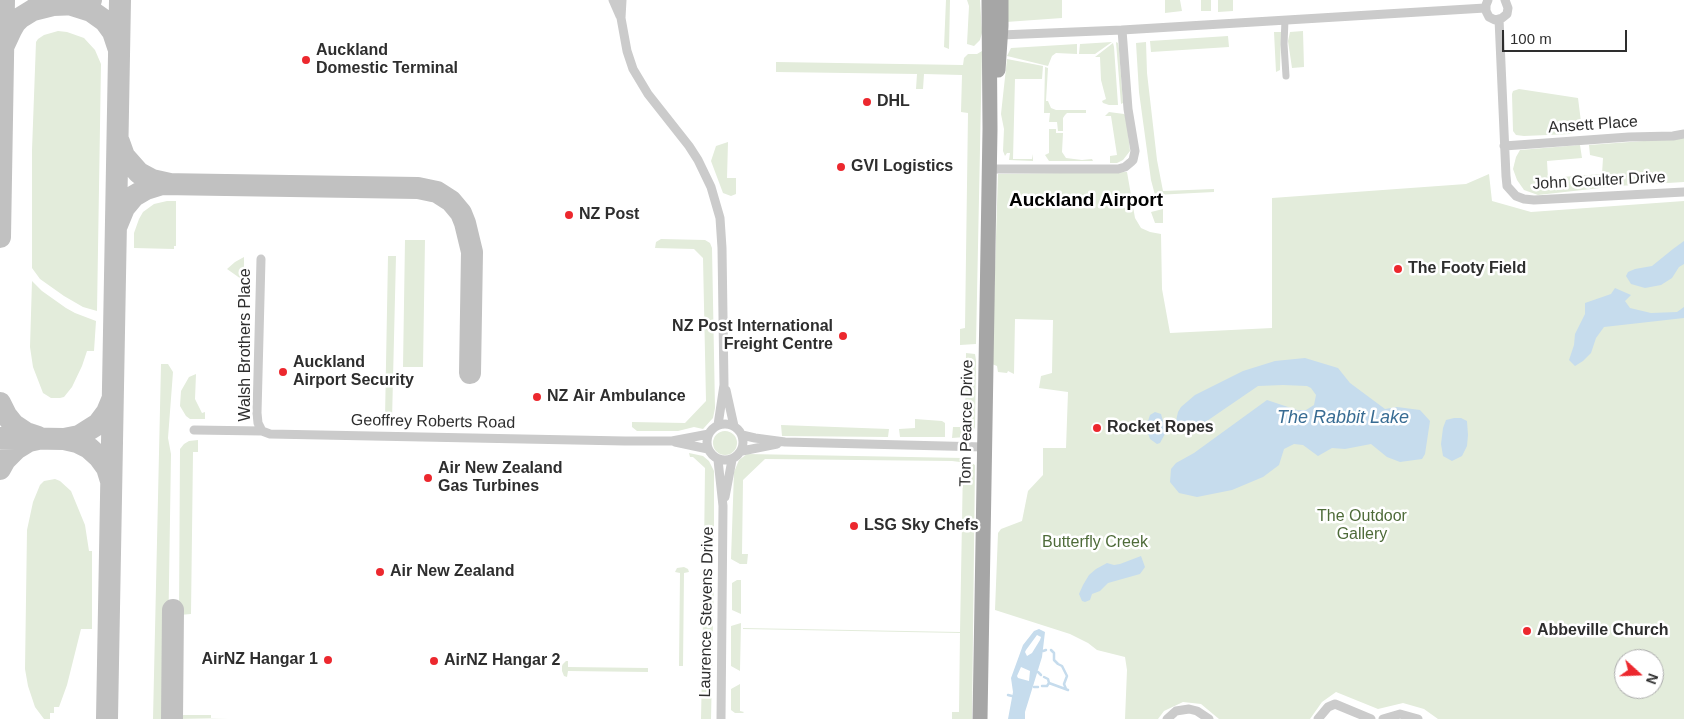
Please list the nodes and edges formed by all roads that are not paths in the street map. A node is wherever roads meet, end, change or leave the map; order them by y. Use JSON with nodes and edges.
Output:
{"nodes":[{"id":1,"x":613,"y":0,"type":"edge"},
{"id":2,"x":622,"y":0,"type":"edge"},
{"id":3,"x":988,"y":0,"type":"edge"},
{"id":4,"x":1001,"y":0,"type":"edge"},
{"id":5,"x":1505,"y":0,"type":"edge"},
{"id":6,"x":1487,"y":4,"type":"edge"},
{"id":7,"x":621,"y":18,"type":"junction"},
{"id":8,"x":1285,"y":20,"type":"junction"},
{"id":9,"x":1499,"y":20,"type":"junction"},
{"id":10,"x":1122,"y":30,"type":"junction"},
{"id":11,"x":1001,"y":35,"type":"junction"},
{"id":12,"x":1286,"y":76,"type":"dead end"},
{"id":13,"x":990,"y":128,"type":"junction"},
{"id":14,"x":1684,"y":134,"type":"edge"},
{"id":15,"x":1504,"y":146,"type":"junction"},
{"id":16,"x":989,"y":169,"type":"junction"},
{"id":17,"x":1684,"y":192,"type":"edge"},
{"id":18,"x":261,"y":259,"type":"dead end"},
{"id":19,"x":724,"y":385,"type":"junction"},
{"id":20,"x":718,"y":425,"type":"junction"},
{"id":21,"x":734,"y":426,"type":"junction"},
{"id":22,"x":194,"y":430,"type":"dead end"},
{"id":23,"x":262,"y":431,"type":"junction"},
{"id":24,"x":709,"y":434,"type":"junction"},
{"id":25,"x":742,"y":435,"type":"junction"},
{"id":26,"x":672,"y":441,"type":"junction"},
{"id":27,"x":784,"y":442,"type":"junction"},
{"id":28,"x":984,"y":447,"type":"junction"},
{"id":29,"x":708,"y":449,"type":"junction"},
{"id":30,"x":742,"y":451,"type":"junction"},
{"id":31,"x":718,"y":460,"type":"junction"},
{"id":32,"x":732,"y":460,"type":"junction"},
{"id":33,"x":723,"y":506,"type":"junction"},
{"id":34,"x":720,"y":719,"type":"edge"},
{"id":35,"x":980,"y":719,"type":"edge"},
{"id":36,"x":1167,"y":719,"type":"edge"},
{"id":37,"x":1209,"y":719,"type":"edge"},
{"id":38,"x":1318,"y":719,"type":"edge"},
{"id":39,"x":1371,"y":719,"type":"edge"},
{"id":40,"x":1383,"y":719,"type":"edge"},
{"id":41,"x":1418,"y":719,"type":"edge"}],
"edges":[{"from":1,"to":7,"type":"street"},
{"from":2,"to":7,"type":"street"},
{"from":3,"to":13,"type":"main road","name":"Tom Pearce Drive"},
{"from":4,"to":11,"type":"main road","name":"Tom Pearce Drive"},
{"from":5,"to":9,"type":"street","name":"John Goulter Drive"},
{"from":6,"to":8,"type":"street"},
{"from":6,"to":9,"type":"street"},
{"from":7,"to":19,"type":"street"},
{"from":8,"to":10,"type":"street"},
{"from":8,"to":12,"type":"street"},
{"from":9,"to":15,"type":"street","name":"John Goulter Drive"},
{"from":10,"to":11,"type":"street"},
{"from":10,"to":16,"type":"street"},
{"from":11,"to":13,"type":"main road","name":"Tom Pearce Drive"},
{"from":13,"to":16,"type":"main road","name":"Tom Pearce Drive"},
{"from":14,"to":15,"type":"street","name":"Ansett Place"},
{"from":15,"to":17,"type":"street","name":"John Goulter Drive"},
{"from":16,"to":28,"type":"main road","name":"Tom Pearce Drive"},
{"from":18,"to":23,"type":"street","name":"Walsh Brothers Place"},
{"from":19,"to":20,"type":"street"},
{"from":19,"to":21,"type":"street"},
{"from":20,"to":21,"type":"street"},
{"from":20,"to":24,"type":"street"},
{"from":21,"to":25,"type":"street"},
{"from":22,"to":23,"type":"street","name":"Geoffrey Roberts Road"},
{"from":23,"to":26,"type":"street","name":"Geoffrey Roberts Road"},
{"from":24,"to":26,"type":"street","name":"Geoffrey Roberts Road"},
{"from":24,"to":29,"type":"street"},
{"from":25,"to":27,"type":"street"},
{"from":25,"to":30,"type":"street"},
{"from":26,"to":29,"type":"street","name":"Geoffrey Roberts Road"},
{"from":27,"to":28,"type":"street"},
{"from":27,"to":30,"type":"street"},
{"from":28,"to":35,"type":"main road","name":"Tom Pearce Drive"},
{"from":29,"to":31,"type":"street"},
{"from":30,"to":32,"type":"street"},
{"from":31,"to":32,"type":"street"},
{"from":31,"to":33,"type":"street","name":"Laurence Stevens Drive"},
{"from":32,"to":33,"type":"street","name":"Laurence Stevens Drive"},
{"from":33,"to":34,"type":"street","name":"Laurence Stevens Drive"},
{"from":36,"to":37,"type":"street"},
{"from":38,"to":39,"type":"street"},
{"from":40,"to":41,"type":"street"}]}
